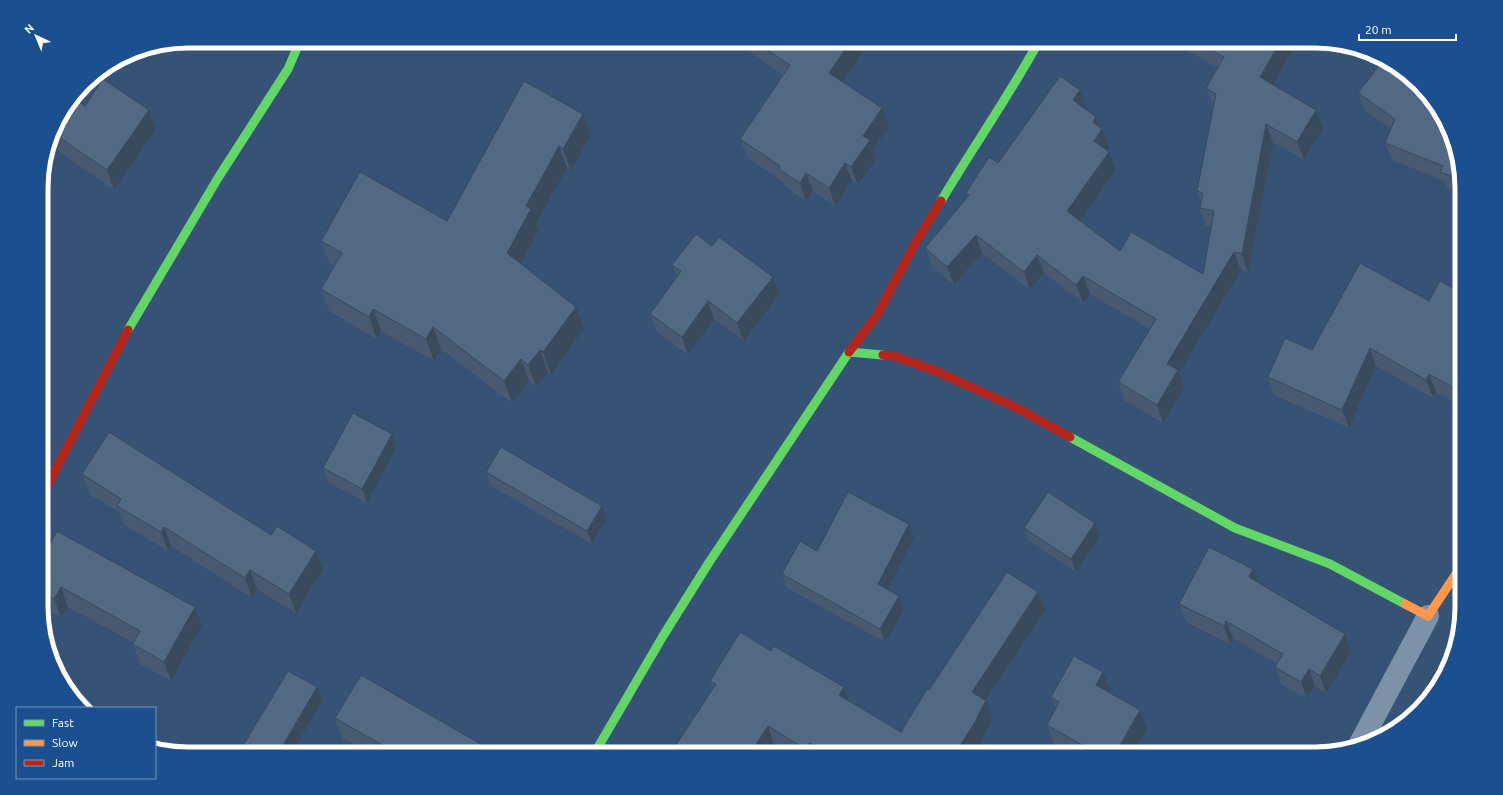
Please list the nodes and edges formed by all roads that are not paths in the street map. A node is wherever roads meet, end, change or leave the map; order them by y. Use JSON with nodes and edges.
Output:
{"nodes":[{"id":1,"x":297,"y":48,"type":"edge"},
{"id":2,"x":1035,"y":48,"type":"edge"},
{"id":3,"x":849,"y":352,"type":"junction"},
{"id":4,"x":48,"y":484,"type":"edge"},
{"id":5,"x":1455,"y":576,"type":"edge"},
{"id":6,"x":1428,"y":616,"type":"junction"},
{"id":7,"x":1362,"y":739,"type":"edge"},
{"id":8,"x":598,"y":747,"type":"edge"}],
"edges":[{"from":1,"to":4,"type":"street"},
{"from":2,"to":3,"type":"street"},
{"from":3,"to":6,"type":"street"},
{"from":3,"to":8,"type":"street"},
{"from":5,"to":6,"type":"street"},
{"from":6,"to":7,"type":"street"}]}
